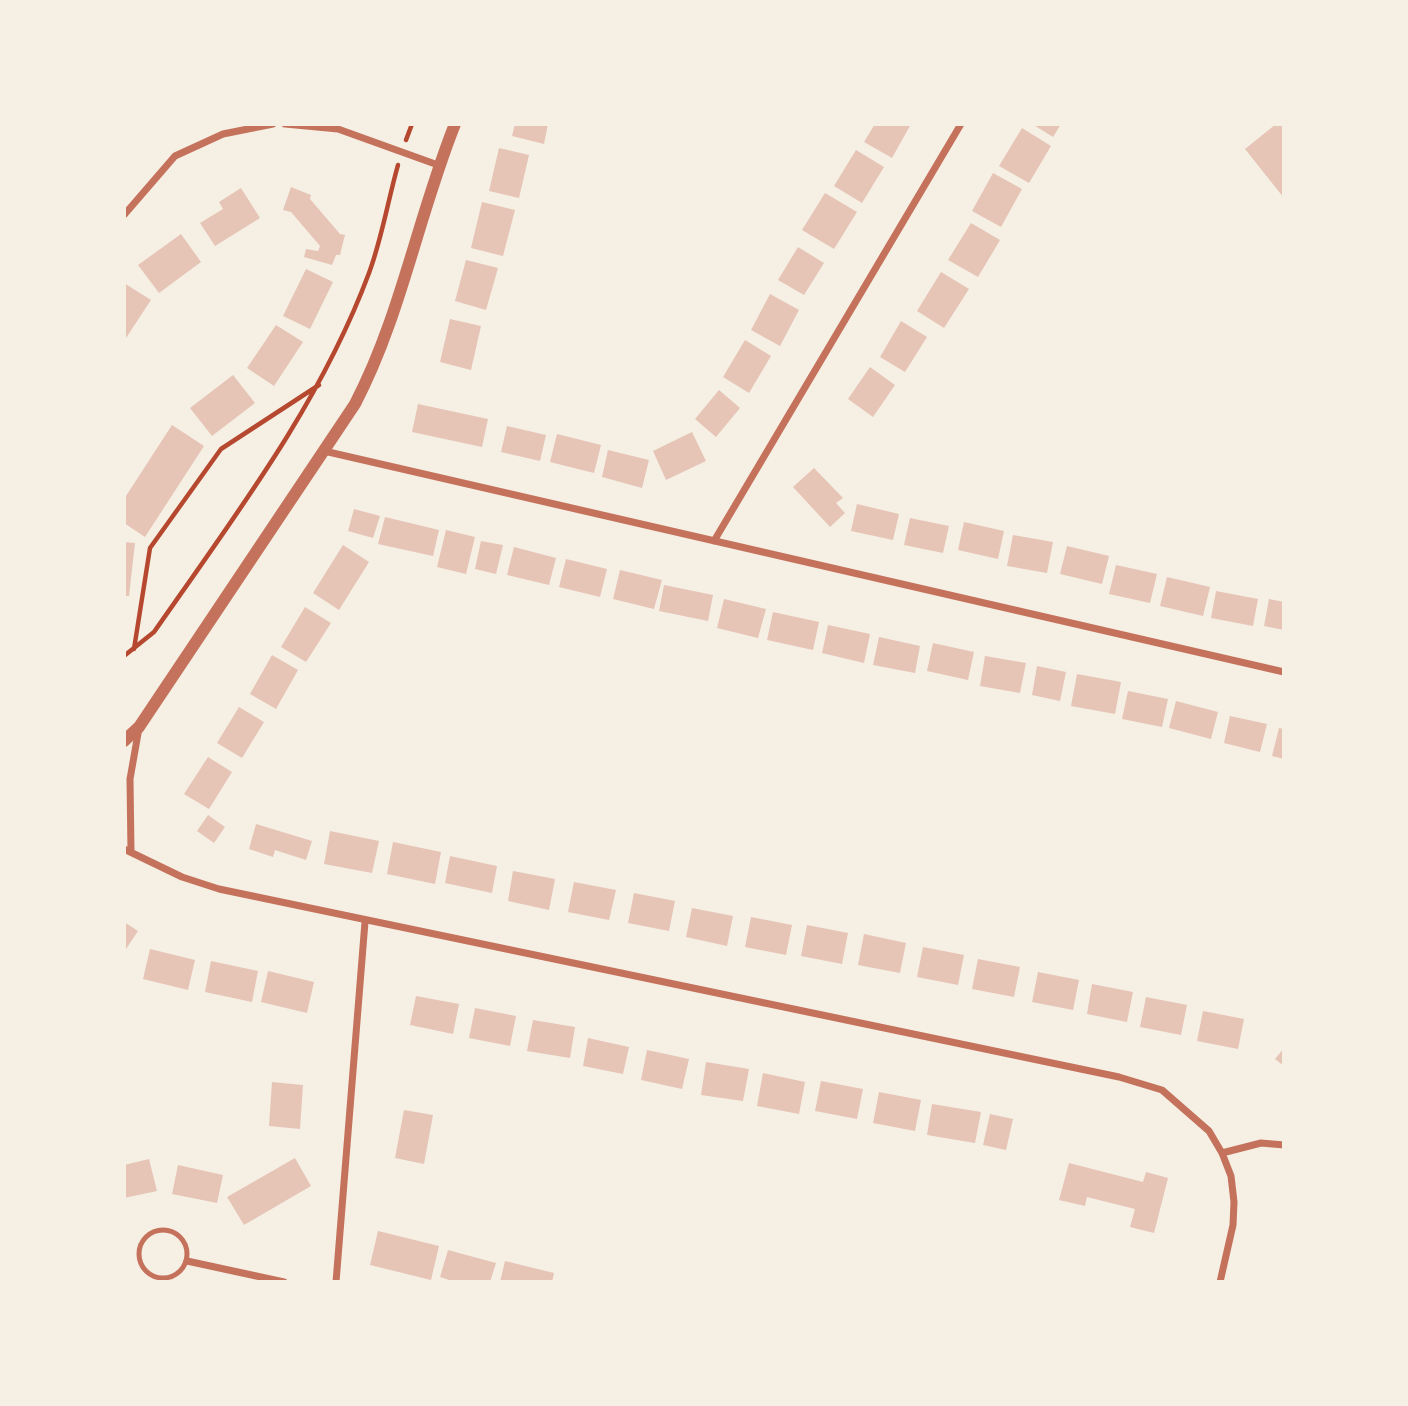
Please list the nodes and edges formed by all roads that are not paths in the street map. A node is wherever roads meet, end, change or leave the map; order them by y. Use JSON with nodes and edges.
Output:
{"nodes":[{"id":1,"x":273,"y":124,"type":"edge"},
{"id":2,"x":285,"y":124,"type":"edge"},
{"id":3,"x":454,"y":124,"type":"edge"},
{"id":4,"x":961,"y":124,"type":"edge"},
{"id":5,"x":438,"y":165,"type":"junction"},
{"id":6,"x":124,"y":215,"type":"edge"},
{"id":7,"x":324,"y":451,"type":"junction"},
{"id":8,"x":714,"y":541,"type":"junction"},
{"id":9,"x":1284,"y":672,"type":"edge"},
{"id":10,"x":139,"y":727,"type":"junction"},
{"id":11,"x":124,"y":741,"type":"edge"},
{"id":12,"x":127,"y":850,"type":"edge"},
{"id":13,"x":365,"y":922,"type":"junction"},
{"id":14,"x":1284,"y":1145,"type":"edge"},
{"id":15,"x":1222,"y":1153,"type":"junction"},
{"id":16,"x":187,"y":1261,"type":"junction"},
{"id":17,"x":284,"y":1282,"type":"edge"},
{"id":18,"x":336,"y":1282,"type":"edge"},
{"id":19,"x":1220,"y":1282,"type":"edge"}],
"edges":[{"from":1,"to":6,"type":"street"},
{"from":2,"to":5,"type":"street"},
{"from":3,"to":5,"type":"street"},
{"from":4,"to":8,"type":"street"},
{"from":5,"to":7,"type":"street"},
{"from":7,"to":8,"type":"street"},
{"from":7,"to":10,"type":"street"},
{"from":8,"to":9,"type":"street"},
{"from":10,"to":11,"type":"street"},
{"from":10,"to":12,"type":"street"},
{"from":12,"to":13,"type":"street"},
{"from":13,"to":15,"type":"street"},
{"from":13,"to":18,"type":"street"},
{"from":14,"to":15,"type":"street"},
{"from":15,"to":19,"type":"street"},
{"from":16,"to":16,"type":"lane"},
{"from":16,"to":17,"type":"street"}]}
